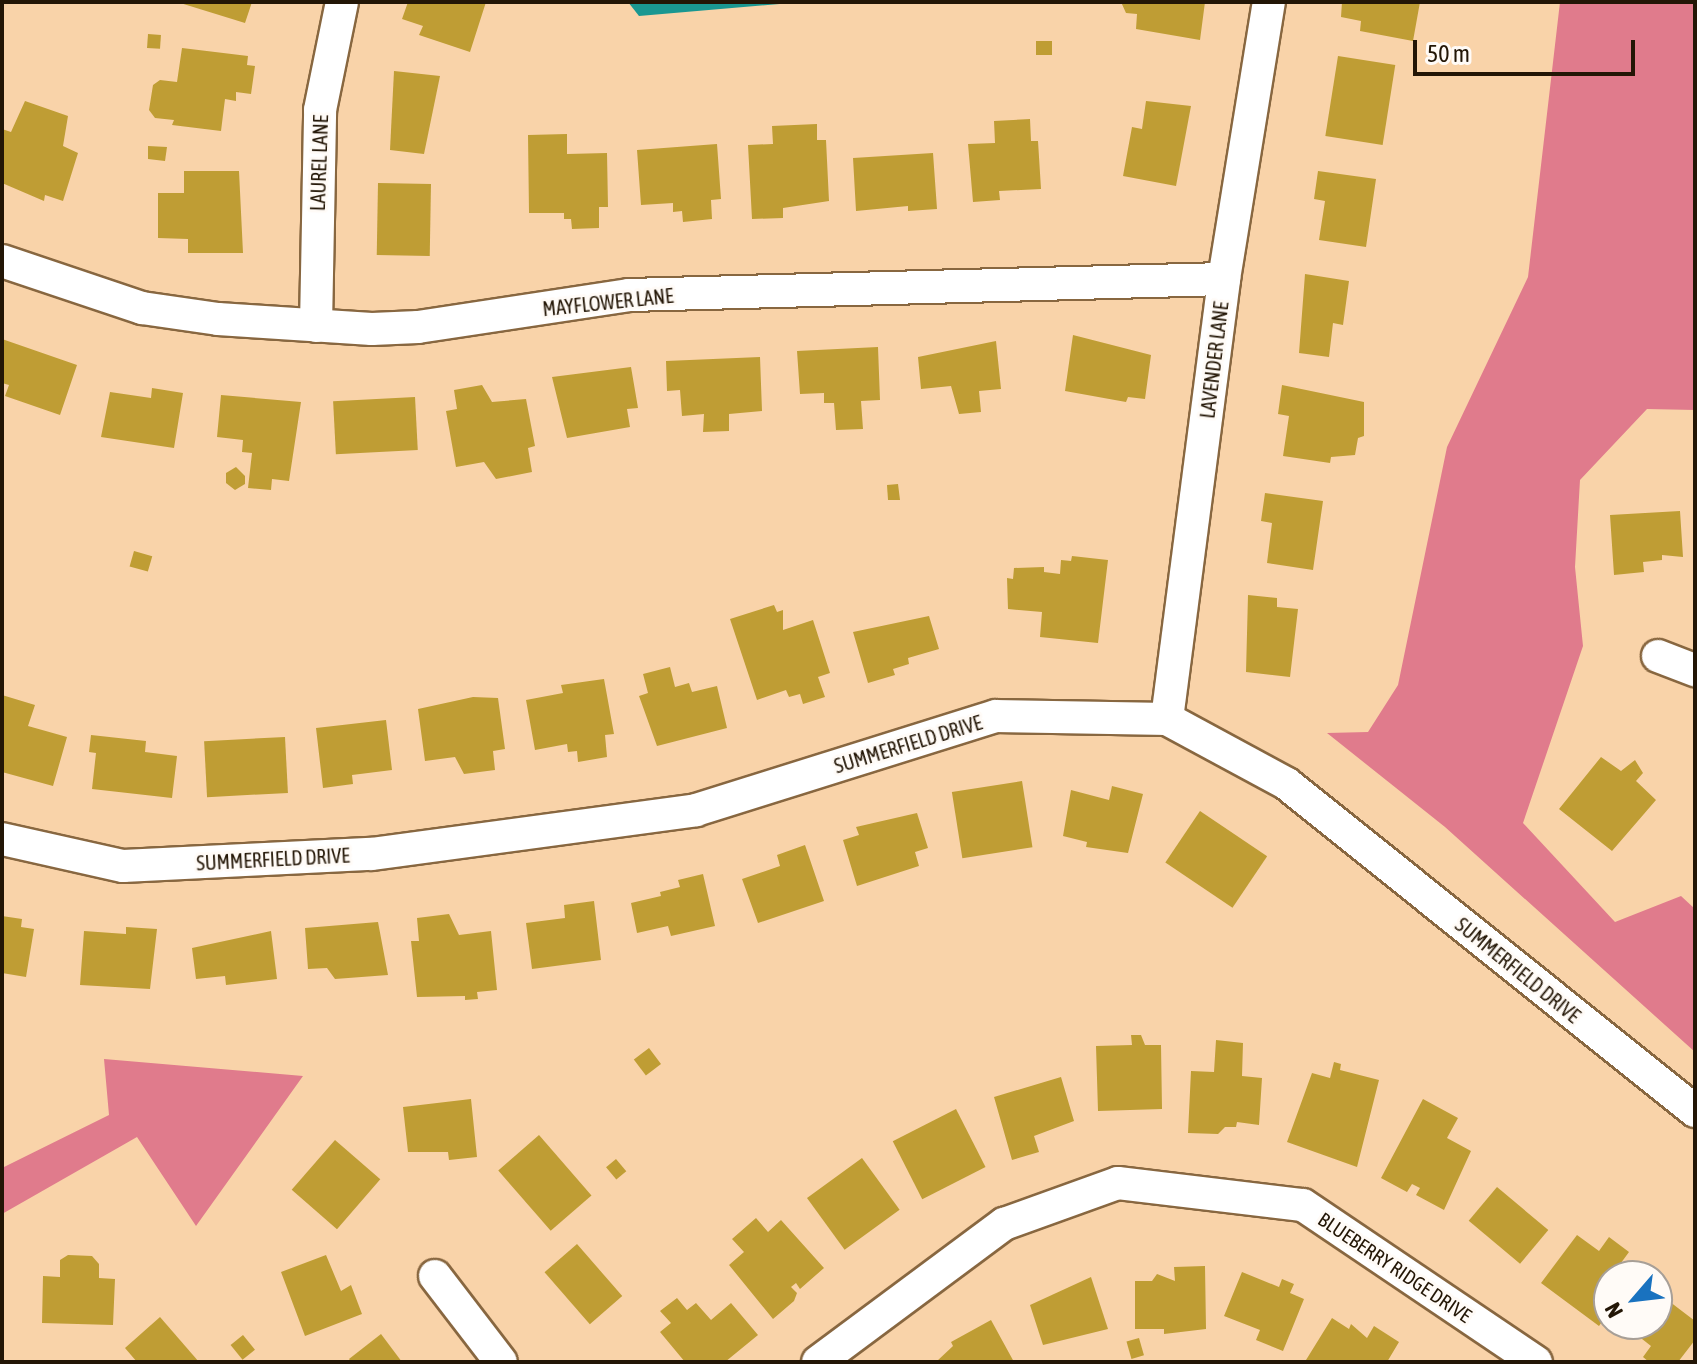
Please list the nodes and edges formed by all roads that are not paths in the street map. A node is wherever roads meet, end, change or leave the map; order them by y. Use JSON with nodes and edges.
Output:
{"nodes":[{"id":1,"x":342,"y":2,"type":"edge"},
{"id":2,"x":1269,"y":2,"type":"edge"},
{"id":3,"x":2,"y":261,"type":"edge"},
{"id":4,"x":1224,"y":279,"type":"junction"},
{"id":5,"x":316,"y":326,"type":"junction"},
{"id":6,"x":1658,"y":656,"type":"dead end"},
{"id":7,"x":1695,"y":670,"type":"edge"},
{"id":8,"x":1167,"y":719,"type":"junction"},
{"id":9,"x":2,"y":839,"type":"edge"},
{"id":10,"x":1695,"y":1111,"type":"edge"},
{"id":11,"x":435,"y":1276,"type":"dead end"},
{"id":12,"x":501,"y":1362,"type":"edge"},
{"id":13,"x":818,"y":1362,"type":"edge"},
{"id":14,"x":1536,"y":1362,"type":"edge"}],
"edges":[{"from":1,"to":5,"type":"street","name":"LAUREL LANE"},
{"from":2,"to":4,"type":"street","name":"LAVENDER LANE"},
{"from":3,"to":5,"type":"street","name":"MAYFLOWER LANE"},
{"from":4,"to":5,"type":"street","name":"MAYFLOWER LANE"},
{"from":4,"to":8,"type":"street","name":"LAVENDER LANE"},
{"from":6,"to":7,"type":"street"},
{"from":8,"to":9,"type":"street","name":"SUMMERFIELD DRIVE"},
{"from":8,"to":10,"type":"street","name":"SUMMERFIELD DRIVE"},
{"from":11,"to":12,"type":"street"},
{"from":13,"to":14,"type":"street","name":"BLUEBERRY RIDGE DRIVE"}]}
